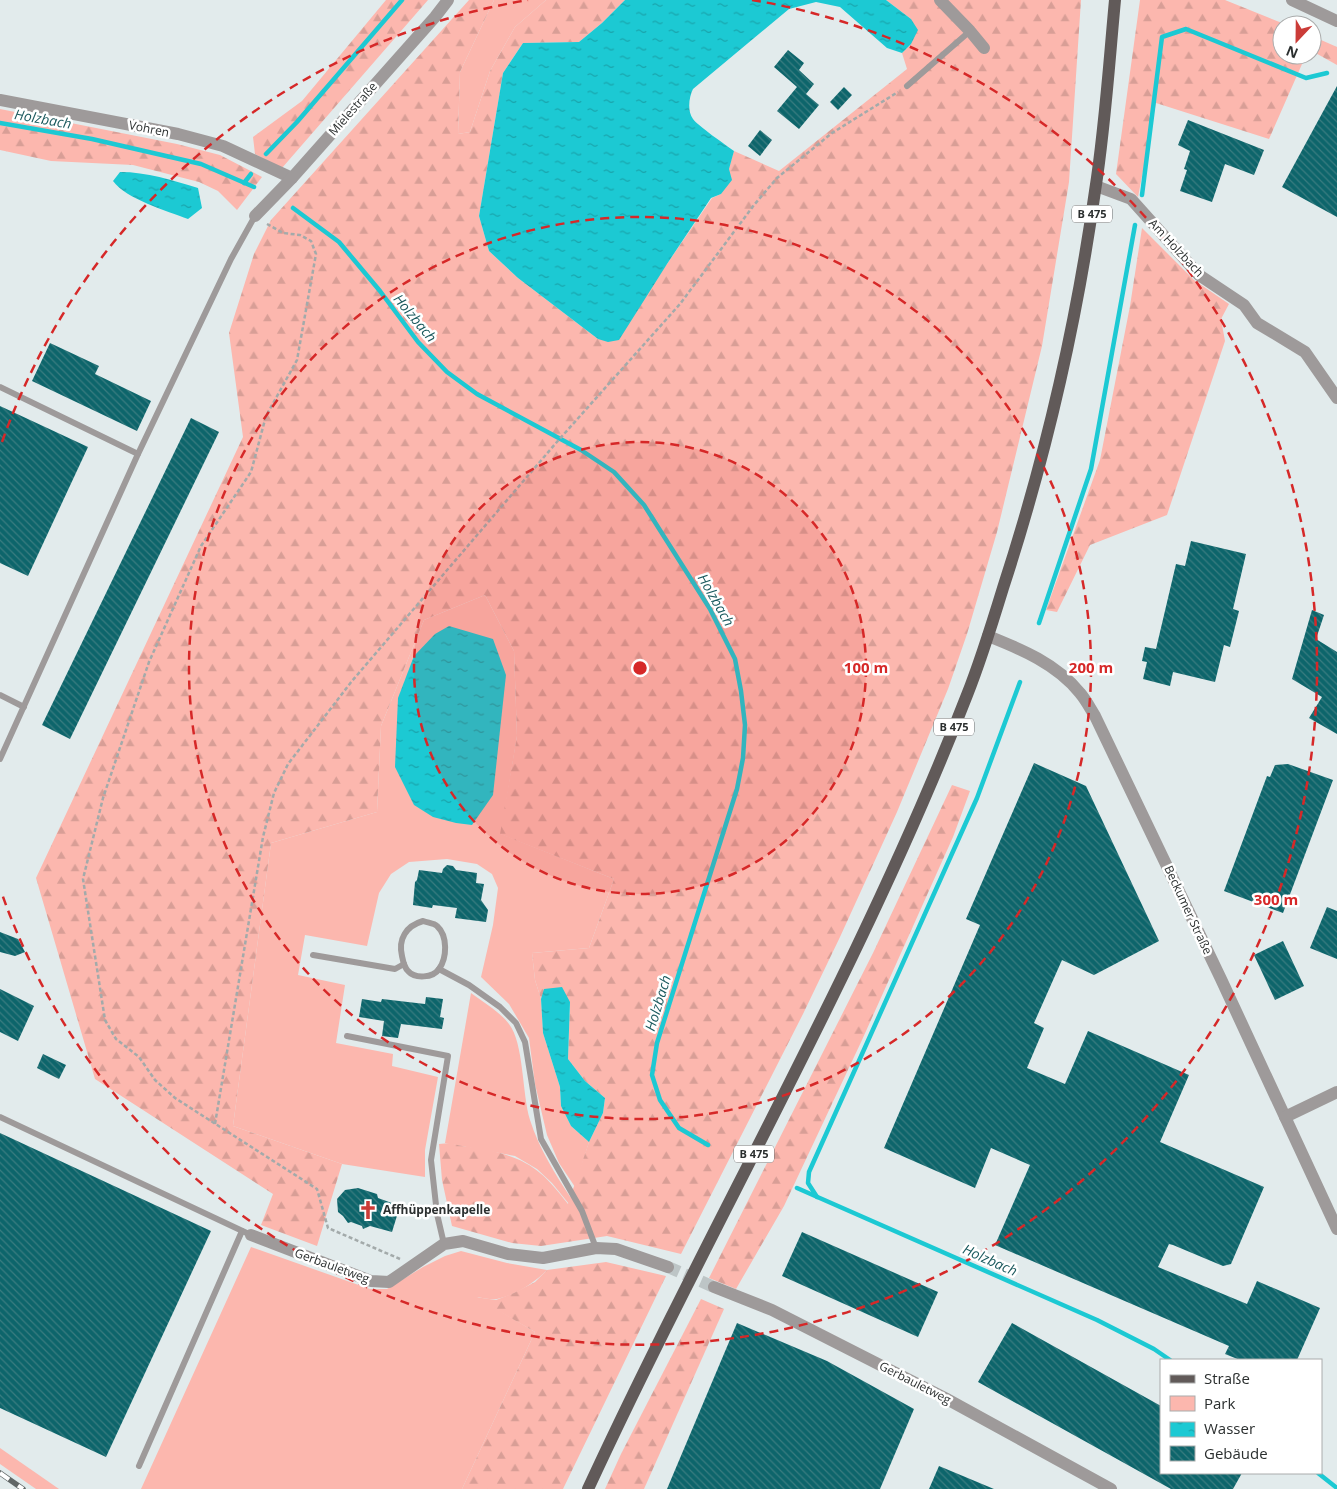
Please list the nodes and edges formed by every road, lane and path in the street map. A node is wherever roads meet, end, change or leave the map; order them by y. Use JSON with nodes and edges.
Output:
{"nodes":[{"id":1,"x":448,"y":0,"type":"edge"},
{"id":2,"x":940,"y":0,"type":"edge"},
{"id":3,"x":1115,"y":0,"type":"edge"},
{"id":4,"x":1292,"y":0,"type":"edge"},
{"id":5,"x":1337,"y":21,"type":"edge"},
{"id":6,"x":970,"y":31,"type":"junction"},
{"id":7,"x":984,"y":48,"type":"dead end"},
{"id":8,"x":907,"y":86,"type":"joint"},
{"id":9,"x":0,"y":100,"type":"edge"},
{"id":10,"x":292,"y":178,"type":"junction"},
{"id":11,"x":1096,"y":186,"type":"junction"},
{"id":12,"x":256,"y":216,"type":"junction"},
{"id":13,"x":0,"y":387,"type":"edge"},
{"id":14,"x":1337,"y":398,"type":"edge"},
{"id":15,"x":138,"y":454,"type":"junction"},
{"id":16,"x":988,"y":636,"type":"junction"},
{"id":17,"x":0,"y":696,"type":"edge"},
{"id":18,"x":24,"y":707,"type":"junction"},
{"id":19,"x":0,"y":759,"type":"edge"},
{"id":20,"x":313,"y":955,"type":"dead end"},
{"id":21,"x":404,"y":964,"type":"junction"},
{"id":22,"x":439,"y":969,"type":"junction"},
{"id":23,"x":347,"y":1036,"type":"dead end"},
{"id":24,"x":1337,"y":1092,"type":"edge"},
{"id":25,"x":1285,"y":1116,"type":"junction"},
{"id":26,"x":0,"y":1117,"type":"edge"},
{"id":27,"x":215,"y":1124,"type":"junction"},
{"id":28,"x":1337,"y":1230,"type":"edge"},
{"id":29,"x":246,"y":1233,"type":"junction"},
{"id":30,"x":444,"y":1244,"type":"junction"},
{"id":31,"x":596,"y":1248,"type":"junction"},
{"id":32,"x":413,"y":1264,"type":"junction"},
{"id":33,"x":668,"y":1267,"type":"tunnel mouth"},
{"id":34,"x":714,"y":1287,"type":"tunnel mouth"},
{"id":35,"x":139,"y":1466,"type":"dead end"},
{"id":36,"x":588,"y":1489,"type":"edge"},
{"id":37,"x":1111,"y":1489,"type":"edge"}],
"edges":[{"from":1,"to":10,"type":"street","name":"Mielestraße"},
{"from":2,"to":6,"type":"street"},
{"from":3,"to":11,"type":"main road","number":"B 475"},
{"from":4,"to":5,"type":"street"},
{"from":6,"to":7,"type":"street"},
{"from":6,"to":8,"type":"lane"},
{"from":8,"to":27,"type":"path"},
{"from":9,"to":10,"type":"street","name":"Vohren"},
{"from":10,"to":12,"type":"street","name":"Mielestraße"},
{"from":11,"to":14,"type":"street","name":"Am Holzbach"},
{"from":11,"to":16,"type":"main road","number":"B 475"},
{"from":12,"to":15,"type":"lane"},
{"from":12,"to":27,"type":"path"},
{"from":13,"to":15,"type":"lane"},
{"from":15,"to":18,"type":"lane"},
{"from":16,"to":25,"type":"street","name":"Beckumer Straße"},
{"from":16,"to":36,"type":"main road","number":"B 475"},
{"from":17,"to":18,"type":"lane"},
{"from":18,"to":19,"type":"lane"},
{"from":20,"to":21,"type":"lane"},
{"from":21,"to":22,"type":"lane"},
{"from":21,"to":22,"type":"lane"},
{"from":22,"to":31,"type":"lane"},
{"from":23,"to":30,"type":"lane"},
{"from":24,"to":25,"type":"street"},
{"from":25,"to":28,"type":"street","name":"Beckumer Straße"},
{"from":26,"to":29,"type":"lane"},
{"from":27,"to":32,"type":"path"},
{"from":29,"to":32,"type":"street","name":"Gerbauletweg"},
{"from":29,"to":35,"type":"lane"},
{"from":30,"to":31,"type":"street","name":"Gerbauletweg"},
{"from":30,"to":32,"type":"street","name":"Gerbauletweg"},
{"from":31,"to":33,"type":"street","name":"Gerbauletweg"},
{"from":34,"to":37,"type":"street","name":"Gerbauletweg"}]}
